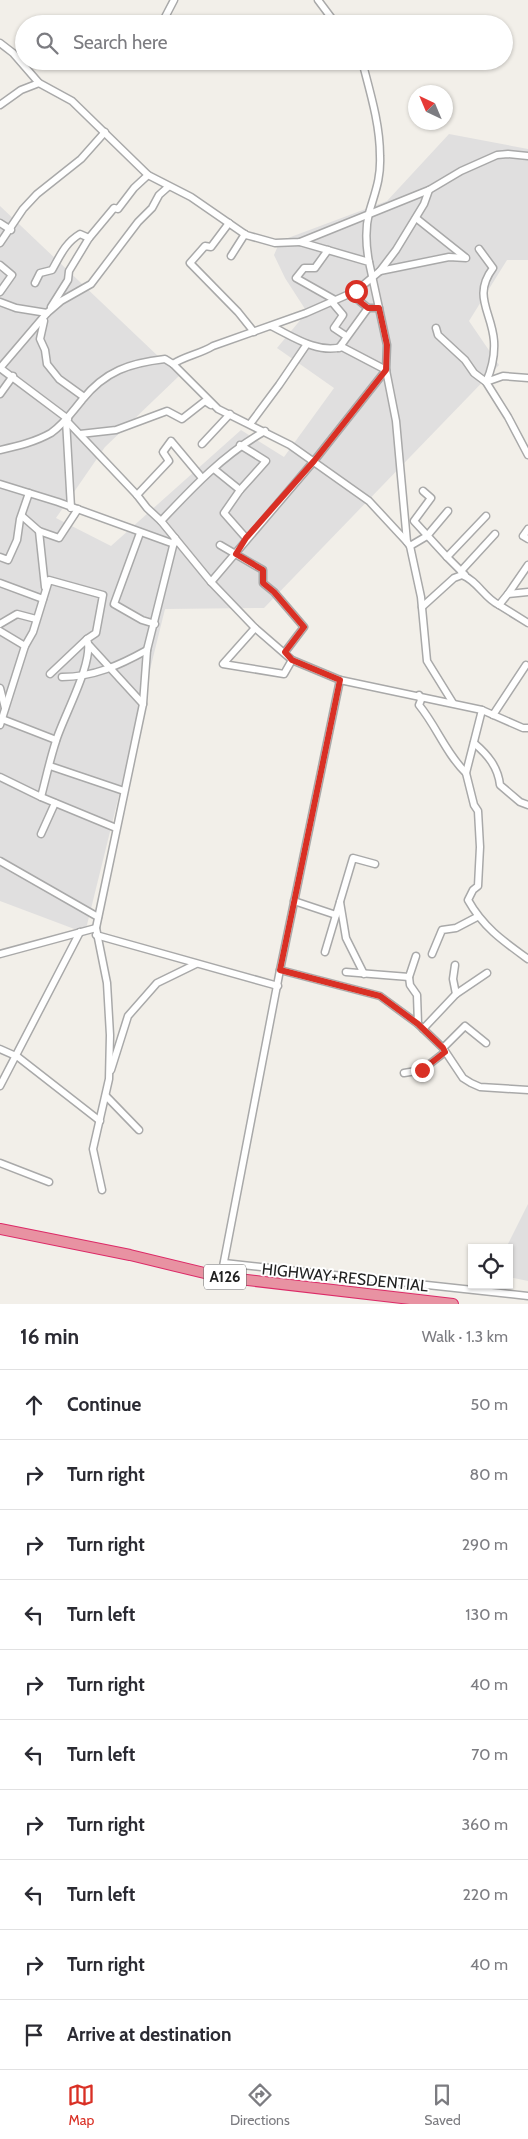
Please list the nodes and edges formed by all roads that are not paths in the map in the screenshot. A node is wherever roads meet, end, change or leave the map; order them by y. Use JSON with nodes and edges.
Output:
{"nodes":[{"id":1,"x":174,"y":0,"type":"edge"},
{"id":2,"x":318,"y":0,"type":"edge"},
{"id":3,"x":166,"y":15,"type":"edge"},
{"id":4,"x":329,"y":15,"type":"edge"},
{"id":5,"x":0,"y":43,"type":"edge"},
{"id":6,"x":15,"y":55,"type":"edge"},
{"id":7,"x":28,"y":70,"type":"edge"},
{"id":8,"x":364,"y":70,"type":"edge"},
{"id":9,"x":39,"y":83,"type":"junction"},
{"id":10,"x":0,"y":106,"type":"edge"},
{"id":11,"x":105,"y":132,"type":"junction"},
{"id":12,"x":528,"y":156,"type":"edge"},
{"id":13,"x":148,"y":174,"type":"junction"},
{"id":14,"x":168,"y":187,"type":"junction"},
{"id":15,"x":429,"y":190,"type":"junction"},
{"id":16,"x":369,"y":214,"type":"junction"},
{"id":17,"x":416,"y":218,"type":"junction"},
{"id":18,"x":0,"y":223,"type":"edge"},
{"id":19,"x":229,"y":223,"type":"junction"},
{"id":20,"x":10,"y":230,"type":"junction"},
{"id":21,"x":245,"y":234,"type":"junction"},
{"id":22,"x":89,"y":238,"type":"junction"},
{"id":23,"x":300,"y":242,"type":"junction"},
{"id":24,"x":0,"y":243,"type":"edge"},
{"id":25,"x":479,"y":249,"type":"dead end"},
{"id":26,"x":328,"y":250,"type":"junction"},
{"id":27,"x":231,"y":256,"type":"dead end"},
{"id":28,"x":369,"y":262,"type":"junction"},
{"id":29,"x":0,"y":265,"type":"edge"},
{"id":30,"x":380,"y":271,"type":"junction"},
{"id":31,"x":372,"y":278,"type":"junction"},
{"id":32,"x":36,"y":283,"type":"dead end"},
{"id":33,"x":0,"y":292,"type":"edge"},
{"id":34,"x":350,"y":294,"type":"junction"},
{"id":35,"x":334,"y":301,"type":"junction"},
{"id":36,"x":0,"y":302,"type":"edge"},
{"id":37,"x":368,"y":308,"type":"junction"},
{"id":38,"x":379,"y":308,"type":"junction"},
{"id":39,"x":47,"y":313,"type":"junction"},
{"id":40,"x":271,"y":326,"type":"junction"},
{"id":41,"x":436,"y":328,"type":"dead end"},
{"id":42,"x":254,"y":332,"type":"junction"},
{"id":43,"x":346,"y":336,"type":"junction"},
{"id":44,"x":307,"y":344,"type":"junction"},
{"id":45,"x":339,"y":348,"type":"junction"},
{"id":46,"x":173,"y":364,"type":"junction"},
{"id":47,"x":386,"y":370,"type":"junction"},
{"id":48,"x":13,"y":376,"type":"junction"},
{"id":49,"x":528,"y":378,"type":"edge"},
{"id":50,"x":486,"y":382,"type":"junction"},
{"id":51,"x":0,"y":394,"type":"edge"},
{"id":52,"x":84,"y":398,"type":"junction"},
{"id":53,"x":218,"y":409,"type":"junction"},
{"id":54,"x":230,"y":414,"type":"junction"},
{"id":55,"x":67,"y":420,"type":"junction"},
{"id":56,"x":250,"y":424,"type":"junction"},
{"id":57,"x":265,"y":431,"type":"junction"},
{"id":58,"x":80,"y":434,"type":"junction"},
{"id":59,"x":202,"y":444,"type":"dead end"},
{"id":60,"x":240,"y":445,"type":"junction"},
{"id":61,"x":0,"y":450,"type":"edge"},
{"id":62,"x":528,"y":455,"type":"edge"},
{"id":63,"x":314,"y":461,"type":"junction"},
{"id":64,"x":214,"y":469,"type":"junction"},
{"id":65,"x":202,"y":478,"type":"junction"},
{"id":66,"x":0,"y":484,"type":"edge"},
{"id":67,"x":240,"y":490,"type":"junction"},
{"id":68,"x":423,"y":490,"type":"dead end"},
{"id":69,"x":29,"y":493,"type":"junction"},
{"id":70,"x":136,"y":495,"type":"junction"},
{"id":71,"x":75,"y":509,"type":"junction"},
{"id":72,"x":448,"y":511,"type":"dead end"},
{"id":73,"x":22,"y":516,"type":"junction"},
{"id":74,"x":486,"y":516,"type":"dead end"},
{"id":75,"x":161,"y":521,"type":"junction"},
{"id":76,"x":528,"y":529,"type":"edge"},
{"id":77,"x":39,"y":531,"type":"junction"},
{"id":78,"x":140,"y":533,"type":"junction"},
{"id":79,"x":495,"y":534,"type":"dead end"},
{"id":80,"x":427,"y":536,"type":"junction"},
{"id":81,"x":246,"y":538,"type":"junction"},
{"id":82,"x":528,"y":539,"type":"edge"},
{"id":83,"x":174,"y":541,"type":"junction"},
{"id":84,"x":409,"y":544,"type":"junction"},
{"id":85,"x":220,"y":545,"type":"dead end"},
{"id":86,"x":236,"y":554,"type":"junction"},
{"id":87,"x":0,"y":557,"type":"edge"},
{"id":88,"x":447,"y":557,"type":"junction"},
{"id":89,"x":528,"y":565,"type":"edge"},
{"id":90,"x":463,"y":573,"type":"junction"},
{"id":91,"x":211,"y":582,"type":"junction"},
{"id":92,"x":0,"y":583,"type":"edge"},
{"id":93,"x":45,"y":592,"type":"junction"},
{"id":94,"x":528,"y":592,"type":"edge"},
{"id":95,"x":508,"y":594,"type":"junction"},
{"id":96,"x":43,"y":599,"type":"junction"},
{"id":97,"x":499,"y":605,"type":"junction"},
{"id":98,"x":422,"y":608,"type":"junction"},
{"id":99,"x":36,"y":619,"type":"junction"},
{"id":100,"x":528,"y":623,"type":"edge"},
{"id":101,"x":0,"y":624,"type":"edge"},
{"id":102,"x":155,"y":624,"type":"junction"},
{"id":103,"x":255,"y":628,"type":"junction"},
{"id":104,"x":0,"y":631,"type":"edge"},
{"id":105,"x":88,"y":642,"type":"junction"},
{"id":106,"x":25,"y":646,"type":"junction"},
{"id":107,"x":147,"y":650,"type":"junction"},
{"id":108,"x":285,"y":652,"type":"junction"},
{"id":109,"x":292,"y":660,"type":"junction"},
{"id":110,"x":526,"y":665,"type":"dead end"},
{"id":111,"x":110,"y":669,"type":"junction"},
{"id":112,"x":50,"y":674,"type":"dead end"},
{"id":113,"x":83,"y":675,"type":"junction"},
{"id":114,"x":62,"y":677,"type":"dead end"},
{"id":115,"x":340,"y":680,"type":"junction"},
{"id":116,"x":0,"y":688,"type":"edge"},
{"id":117,"x":419,"y":695,"type":"junction"},
{"id":118,"x":453,"y":703,"type":"junction"},
{"id":119,"x":143,"y":704,"type":"junction"},
{"id":120,"x":3,"y":708,"type":"edge"},
{"id":121,"x":482,"y":710,"type":"junction"},
{"id":122,"x":493,"y":715,"type":"junction"},
{"id":123,"x":1,"y":722,"type":"edge"},
{"id":124,"x":528,"y":728,"type":"edge"},
{"id":125,"x":56,"y":740,"type":"junction"},
{"id":126,"x":474,"y":743,"type":"junction"},
{"id":127,"x":50,"y":766,"type":"junction"},
{"id":128,"x":466,"y":773,"type":"junction"},
{"id":129,"x":0,"y":777,"type":"edge"},
{"id":130,"x":124,"y":791,"type":"junction"},
{"id":131,"x":40,"y":797,"type":"junction"},
{"id":132,"x":55,"y":803,"type":"junction"},
{"id":133,"x":528,"y":805,"type":"edge"},
{"id":134,"x":116,"y":828,"type":"junction"},
{"id":135,"x":41,"y":834,"type":"dead end"},
{"id":136,"x":0,"y":861,"type":"edge"},
{"id":137,"x":375,"y":864,"type":"dead end"},
{"id":138,"x":340,"y":900,"type":"junction"},
{"id":139,"x":294,"y":901,"type":"junction"},
{"id":140,"x":336,"y":915,"type":"junction"},
{"id":141,"x":98,"y":917,"type":"junction"},
{"id":142,"x":477,"y":917,"type":"junction"},
{"id":143,"x":96,"y":931,"type":"junction"},
{"id":144,"x":80,"y":932,"type":"junction"},
{"id":145,"x":325,"y":952,"type":"dead end"},
{"id":146,"x":0,"y":954,"type":"edge"},
{"id":147,"x":432,"y":954,"type":"dead end"},
{"id":148,"x":416,"y":956,"type":"dead end"},
{"id":149,"x":528,"y":959,"type":"edge"},
{"id":150,"x":196,"y":964,"type":"junction"},
{"id":151,"x":455,"y":965,"type":"dead end"},
{"id":152,"x":280,"y":970,"type":"junction"},
{"id":153,"x":346,"y":972,"type":"dead end"},
{"id":154,"x":487,"y":973,"type":"dead end"},
{"id":155,"x":364,"y":974,"type":"junction"},
{"id":156,"x":409,"y":977,"type":"junction"},
{"id":157,"x":278,"y":986,"type":"junction"},
{"id":158,"x":456,"y":994,"type":"junction"},
{"id":159,"x":421,"y":1026,"type":"junction"},
{"id":160,"x":486,"y":1043,"type":"dead end"},
{"id":161,"x":0,"y":1049,"type":"edge"},
{"id":162,"x":444,"y":1050,"type":"junction"},
{"id":163,"x":16,"y":1056,"type":"junction"},
{"id":164,"x":404,"y":1073,"type":"dead end"},
{"id":165,"x":109,"y":1079,"type":"junction"},
{"id":166,"x":0,"y":1086,"type":"edge"},
{"id":167,"x":528,"y":1090,"type":"edge"},
{"id":168,"x":106,"y":1096,"type":"junction"},
{"id":169,"x":100,"y":1121,"type":"junction"},
{"id":170,"x":139,"y":1130,"type":"dead end"},
{"id":171,"x":0,"y":1163,"type":"edge"},
{"id":172,"x":49,"y":1182,"type":"dead end"},
{"id":173,"x":102,"y":1190,"type":"dead end"},
{"id":174,"x":0,"y":1229,"type":"edge"},
{"id":175,"x":224,"y":1263,"type":"junction"},
{"id":176,"x":221,"y":1277,"type":"junction"},
{"id":177,"x":528,"y":1296,"type":"edge"},
{"id":178,"x":453,"y":1304,"type":"edge"}],
"edges":[{"from":1,"to":3,"type":"street"},
{"from":2,"to":4,"type":"street"},
{"from":5,"to":6,"type":"street"},
{"from":7,"to":9,"type":"street"},
{"from":8,"to":16,"type":"street"},
{"from":9,"to":10,"type":"street"},
{"from":9,"to":11,"type":"street"},
{"from":11,"to":13,"type":"street"},
{"from":11,"to":20,"type":"street"},
{"from":12,"to":15,"type":"street"},
{"from":13,"to":14,"type":"street"},
{"from":13,"to":22,"type":"street"},
{"from":14,"to":19,"type":"street"},
{"from":14,"to":39,"type":"street"},
{"from":15,"to":16,"type":"street"},
{"from":15,"to":17,"type":"street"},
{"from":16,"to":23,"type":"street"},
{"from":16,"to":28,"type":"street"},
{"from":17,"to":30,"type":"street"},
{"from":17,"to":30,"type":"street"},
{"from":18,"to":20,"type":"street"},
{"from":19,"to":21,"type":"street"},
{"from":19,"to":42,"type":"street"},
{"from":20,"to":24,"type":"street"},
{"from":21,"to":23,"type":"street"},
{"from":21,"to":27,"type":"street"},
{"from":22,"to":32,"type":"street"},
{"from":22,"to":39,"type":"street"},
{"from":23,"to":26,"type":"street"},
{"from":25,"to":50,"type":"street"},
{"from":26,"to":28,"type":"street"},
{"from":26,"to":35,"type":"street"},
{"from":28,"to":31,"type":"street"},
{"from":29,"to":33,"type":"street"},
{"from":30,"to":31,"type":"street"},
{"from":31,"to":34,"type":"street"},
{"from":31,"to":38,"type":"street"},
{"from":34,"to":35,"type":"street"},
{"from":34,"to":37,"type":"street"},
{"from":35,"to":40,"type":"street"},
{"from":35,"to":43,"type":"street"},
{"from":36,"to":39,"type":"street"},
{"from":37,"to":38,"type":"street"},
{"from":37,"to":43,"type":"street"},
{"from":38,"to":47,"type":"street"},
{"from":39,"to":48,"type":"street"},
{"from":39,"to":52,"type":"street"},
{"from":40,"to":42,"type":"street"},
{"from":40,"to":44,"type":"street"},
{"from":41,"to":50,"type":"street"},
{"from":42,"to":46,"type":"street"},
{"from":43,"to":45,"type":"street"},
{"from":44,"to":45,"type":"street"},
{"from":44,"to":56,"type":"street"},
{"from":45,"to":47,"type":"street"},
{"from":46,"to":52,"type":"street"},
{"from":46,"to":53,"type":"street"},
{"from":47,"to":63,"type":"street"},
{"from":47,"to":84,"type":"street"},
{"from":48,"to":51,"type":"street"},
{"from":48,"to":55,"type":"street"},
{"from":49,"to":50,"type":"street"},
{"from":50,"to":62,"type":"street"},
{"from":52,"to":55,"type":"street"},
{"from":53,"to":54,"type":"street"},
{"from":53,"to":58,"type":"street"},
{"from":54,"to":56,"type":"street"},
{"from":54,"to":59,"type":"street"},
{"from":55,"to":58,"type":"street"},
{"from":55,"to":61,"type":"street"},
{"from":55,"to":71,"type":"street"},
{"from":56,"to":57,"type":"street"},
{"from":57,"to":60,"type":"street"},
{"from":57,"to":63,"type":"street"},
{"from":58,"to":70,"type":"street"},
{"from":60,"to":64,"type":"street"},
{"from":60,"to":67,"type":"street"},
{"from":63,"to":81,"type":"street"},
{"from":63,"to":84,"type":"street"},
{"from":64,"to":65,"type":"street"},
{"from":64,"to":67,"type":"street"},
{"from":65,"to":70,"type":"street"},
{"from":65,"to":75,"type":"street"},
{"from":66,"to":69,"type":"street"},
{"from":67,"to":81,"type":"street"},
{"from":68,"to":80,"type":"street"},
{"from":69,"to":71,"type":"street"},
{"from":69,"to":73,"type":"street"},
{"from":70,"to":75,"type":"street"},
{"from":71,"to":77,"type":"street"},
{"from":71,"to":78,"type":"street"},
{"from":72,"to":80,"type":"street"},
{"from":73,"to":77,"type":"street"},
{"from":73,"to":87,"type":"street"},
{"from":74,"to":88,"type":"street"},
{"from":75,"to":83,"type":"street"},
{"from":76,"to":82,"type":"street"},
{"from":77,"to":93,"type":"street"},
{"from":78,"to":83,"type":"street"},
{"from":78,"to":102,"type":"street"},
{"from":79,"to":90,"type":"street"},
{"from":80,"to":84,"type":"street"},
{"from":80,"to":88,"type":"street"},
{"from":81,"to":86,"type":"street"},
{"from":83,"to":91,"type":"street"},
{"from":83,"to":102,"type":"street"},
{"from":84,"to":98,"type":"street"},
{"from":85,"to":86,"type":"street"},
{"from":86,"to":91,"type":"street"},
{"from":86,"to":108,"type":"street"},
{"from":88,"to":90,"type":"street"},
{"from":89,"to":95,"type":"street"},
{"from":90,"to":97,"type":"street"},
{"from":90,"to":98,"type":"street"},
{"from":91,"to":103,"type":"street"},
{"from":92,"to":96,"type":"street"},
{"from":93,"to":96,"type":"street"},
{"from":93,"to":105,"type":"street"},
{"from":94,"to":95,"type":"street"},
{"from":95,"to":97,"type":"street"},
{"from":96,"to":99,"type":"street"},
{"from":97,"to":100,"type":"street"},
{"from":98,"to":118,"type":"street"},
{"from":99,"to":101,"type":"street"},
{"from":99,"to":106,"type":"street"},
{"from":102,"to":107,"type":"street"},
{"from":103,"to":108,"type":"street"},
{"from":103,"to":109,"type":"street"},
{"from":104,"to":106,"type":"street"},
{"from":105,"to":111,"type":"street"},
{"from":105,"to":112,"type":"street"},
{"from":105,"to":113,"type":"street"},
{"from":106,"to":120,"type":"street"},
{"from":107,"to":111,"type":"street"},
{"from":107,"to":119,"type":"street"},
{"from":108,"to":109,"type":"street"},
{"from":109,"to":115,"type":"street"},
{"from":110,"to":122,"type":"street"},
{"from":111,"to":113,"type":"street"},
{"from":111,"to":119,"type":"street"},
{"from":113,"to":114,"type":"street"},
{"from":113,"to":125,"type":"street"},
{"from":115,"to":117,"type":"street"},
{"from":115,"to":139,"type":"street"},
{"from":116,"to":120,"type":"street"},
{"from":117,"to":118,"type":"street"},
{"from":117,"to":128,"type":"street"},
{"from":118,"to":121,"type":"street"},
{"from":119,"to":130,"type":"street"},
{"from":120,"to":123,"type":"street"},
{"from":121,"to":122,"type":"street"},
{"from":121,"to":126,"type":"street"},
{"from":122,"to":124,"type":"street"},
{"from":123,"to":125,"type":"street"},
{"from":125,"to":127,"type":"street"},
{"from":126,"to":128,"type":"street"},
{"from":126,"to":133,"type":"street"},
{"from":127,"to":130,"type":"street"},
{"from":127,"to":131,"type":"street"},
{"from":128,"to":142,"type":"street"},
{"from":129,"to":131,"type":"street"},
{"from":130,"to":134,"type":"street"},
{"from":131,"to":132,"type":"street"},
{"from":132,"to":134,"type":"street"},
{"from":132,"to":135,"type":"street"},
{"from":134,"to":141,"type":"street"},
{"from":136,"to":141,"type":"street"},
{"from":137,"to":138,"type":"street"},
{"from":138,"to":140,"type":"street"},
{"from":138,"to":155,"type":"street"},
{"from":139,"to":140,"type":"street"},
{"from":139,"to":152,"type":"street"},
{"from":140,"to":145,"type":"street"},
{"from":141,"to":143,"type":"street"},
{"from":142,"to":147,"type":"street"},
{"from":142,"to":149,"type":"street"},
{"from":143,"to":144,"type":"street"},
{"from":143,"to":150,"type":"street"},
{"from":143,"to":165,"type":"street"},
{"from":144,"to":146,"type":"street"},
{"from":144,"to":163,"type":"street"},
{"from":148,"to":156,"type":"street"},
{"from":150,"to":157,"type":"street"},
{"from":150,"to":165,"type":"street"},
{"from":151,"to":158,"type":"street"},
{"from":152,"to":157,"type":"street"},
{"from":152,"to":159,"type":"street"},
{"from":153,"to":155,"type":"street"},
{"from":154,"to":158,"type":"street"},
{"from":155,"to":156,"type":"street"},
{"from":156,"to":159,"type":"street"},
{"from":157,"to":175,"type":"street"},
{"from":158,"to":159,"type":"street"},
{"from":159,"to":162,"type":"street"},
{"from":160,"to":162,"type":"street"},
{"from":161,"to":163,"type":"street"},
{"from":162,"to":164,"type":"street"},
{"from":162,"to":167,"type":"street"},
{"from":163,"to":166,"type":"street"},
{"from":163,"to":169,"type":"street"},
{"from":165,"to":168,"type":"street"},
{"from":168,"to":169,"type":"street"},
{"from":168,"to":170,"type":"street"},
{"from":169,"to":173,"type":"street"},
{"from":171,"to":172,"type":"street"},
{"from":174,"to":176,"type":"highway","name":"HIGHWAY+RESDENTIAL","number":"A126"},
{"from":175,"to":176,"type":"street"},
{"from":175,"to":177,"type":"street"},
{"from":176,"to":178,"type":"highway","name":"HIGHWAY+RESDENTIAL","number":"A126"}]}
